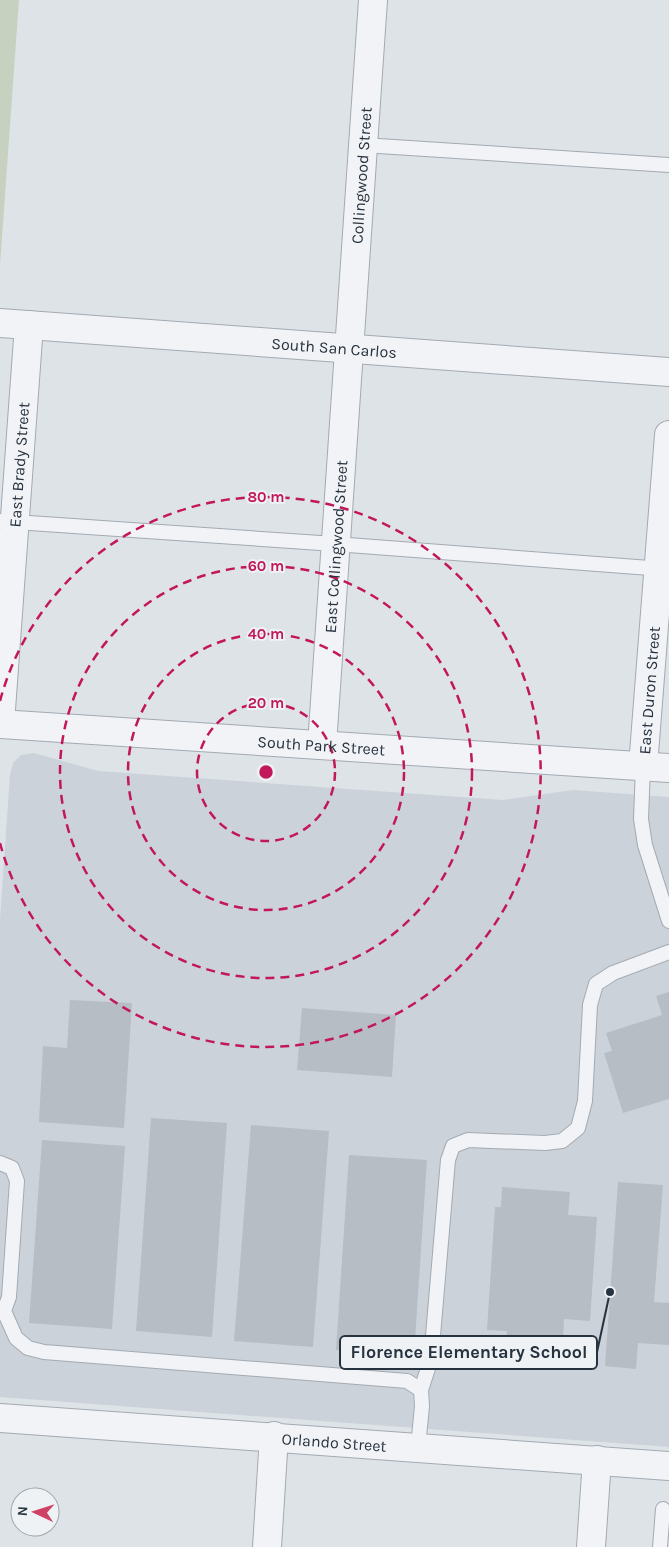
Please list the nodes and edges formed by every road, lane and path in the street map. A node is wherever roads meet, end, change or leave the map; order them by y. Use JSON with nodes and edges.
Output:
{"nodes":[{"id":1,"x":373,"y":0,"type":"edge"},
{"id":2,"x":363,"y":145,"type":"junction"},
{"id":3,"x":669,"y":165,"type":"edge"},
{"id":4,"x":0,"y":323,"type":"edge"},
{"id":5,"x":29,"y":325,"type":"junction"},
{"id":6,"x":349,"y":349,"type":"junction"},
{"id":7,"x":669,"y":372,"type":"edge"},
{"id":8,"x":669,"y":435,"type":"edge"},
{"id":9,"x":7,"y":521,"type":"edge"},
{"id":10,"x":335,"y":544,"type":"junction"},
{"id":11,"x":664,"y":569,"type":"edge"},
{"id":12,"x":0,"y":724,"type":"edge"},
{"id":13,"x":322,"y":745,"type":"junction"},
{"id":14,"x":656,"y":767,"type":"edge"},
{"id":15,"x":666,"y":900,"type":"edge"},
{"id":16,"x":669,"y":921,"type":"edge"},
{"id":17,"x":669,"y":952,"type":"edge"},
{"id":18,"x":0,"y":1163,"type":"edge"},
{"id":19,"x":2,"y":1311,"type":"edge"},
{"id":20,"x":421,"y":1390,"type":"junction"},
{"id":21,"x":0,"y":1418,"type":"edge"},
{"id":22,"x":274,"y":1436,"type":"junction"},
{"id":23,"x":418,"y":1447,"type":"junction"},
{"id":24,"x":597,"y":1460,"type":"junction"},
{"id":25,"x":669,"y":1466,"type":"edge"},
{"id":26,"x":663,"y":1509,"type":"dead end"},
{"id":27,"x":267,"y":1547,"type":"edge"},
{"id":28,"x":591,"y":1547,"type":"edge"},
{"id":29,"x":660,"y":1547,"type":"edge"}],
"edges":[{"from":1,"to":2,"type":"street","name":"Collingwood Street"},
{"from":2,"to":3,"type":"lane"},
{"from":2,"to":6,"type":"street","name":"Collingwood Street"},
{"from":4,"to":5,"type":"street","name":"South San Carlos"},
{"from":5,"to":6,"type":"street","name":"South San Carlos"},
{"from":5,"to":9,"type":"street","name":"East Brady Street"},
{"from":6,"to":7,"type":"street","name":"South San Carlos"},
{"from":6,"to":10,"type":"street","name":"East Collingwood Street"},
{"from":8,"to":11,"type":"street","name":"East Duron Street"},
{"from":9,"to":10,"type":"lane"},
{"from":9,"to":12,"type":"street","name":"East Brady Street"},
{"from":10,"to":11,"type":"lane"},
{"from":10,"to":13,"type":"street","name":"East Collingwood Street"},
{"from":11,"to":14,"type":"street","name":"East Duron Street"},
{"from":12,"to":13,"type":"street","name":"South Park Street"},
{"from":13,"to":14,"type":"street","name":"South Park Street"},
{"from":14,"to":15,"type":"lane"},
{"from":15,"to":16,"type":"lane"},
{"from":17,"to":20,"type":"lane"},
{"from":18,"to":19,"type":"lane"},
{"from":19,"to":20,"type":"lane"},
{"from":20,"to":23,"type":"lane"},
{"from":21,"to":22,"type":"street","name":"Orlando Street"},
{"from":22,"to":23,"type":"street","name":"Orlando Street"},
{"from":22,"to":27,"type":"street"},
{"from":23,"to":24,"type":"street","name":"Orlando Street"},
{"from":24,"to":25,"type":"street","name":"Orlando Street"},
{"from":24,"to":28,"type":"street"},
{"from":26,"to":29,"type":"lane"}]}
